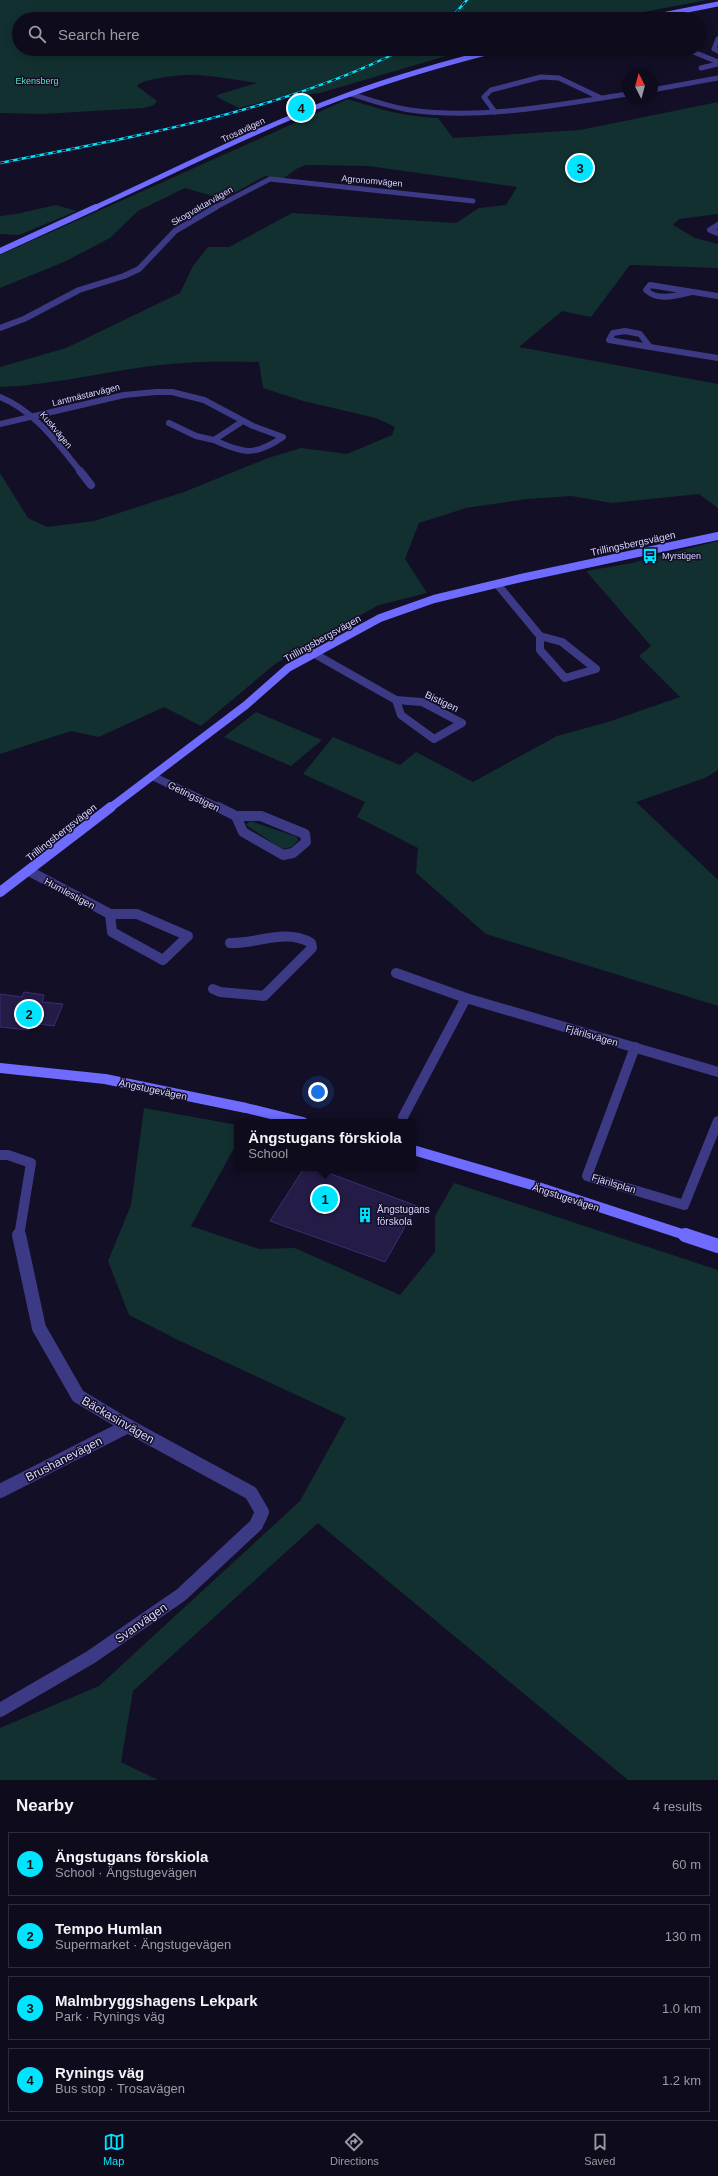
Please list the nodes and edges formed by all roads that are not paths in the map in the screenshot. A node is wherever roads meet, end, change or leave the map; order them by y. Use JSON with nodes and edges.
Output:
{"nodes":[{"id":1,"x":718,"y":4,"type":"edge"},
{"id":2,"x":677,"y":12,"type":"edge"},
{"id":3,"x":718,"y":39,"type":"edge"},
{"id":4,"x":718,"y":51,"type":"edge"},
{"id":5,"x":474,"y":56,"type":"edge"},
{"id":6,"x":702,"y":56,"type":"edge"},
{"id":7,"x":718,"y":63,"type":"edge"},
{"id":8,"x":701,"y":68,"type":"dead end"},
{"id":9,"x":718,"y":78,"type":"edge"},
{"id":10,"x":658,"y":89,"type":"edge"},
{"id":11,"x":351,"y":94,"type":"junction"},
{"id":12,"x":622,"y":95,"type":"edge"},
{"id":13,"x":601,"y":98,"type":"junction"},
{"id":14,"x":495,"y":112,"type":"junction"},
{"id":15,"x":270,"y":179,"type":"joint"},
{"id":16,"x":472,"y":201,"type":"dead end"},
{"id":17,"x":718,"y":225,"type":"edge"},
{"id":18,"x":718,"y":233,"type":"edge"},
{"id":19,"x":0,"y":251,"type":"edge"},
{"id":20,"x":692,"y":292,"type":"junction"},
{"id":21,"x":718,"y":296,"type":"edge"},
{"id":22,"x":0,"y":328,"type":"edge"},
{"id":23,"x":650,"y":346,"type":"junction"},
{"id":24,"x":718,"y":358,"type":"edge"},
{"id":25,"x":0,"y":397,"type":"edge"},
{"id":26,"x":33,"y":417,"type":"junction"},
{"id":27,"x":243,"y":421,"type":"junction"},
{"id":28,"x":169,"y":423,"type":"dead end"},
{"id":29,"x":0,"y":424,"type":"edge"},
{"id":30,"x":214,"y":440,"type":"junction"},
{"id":31,"x":91,"y":485,"type":"dead end"},
{"id":32,"x":718,"y":536,"type":"edge"},
{"id":33,"x":497,"y":584,"type":"junction"},
{"id":34,"x":540,"y":636,"type":"junction"},
{"id":35,"x":313,"y":653,"type":"junction"},
{"id":36,"x":396,"y":700,"type":"junction"},
{"id":37,"x":152,"y":776,"type":"junction"},
{"id":38,"x":236,"y":816,"type":"junction"},
{"id":39,"x":29,"y":871,"type":"junction"},
{"id":40,"x":0,"y":892,"type":"edge"},
{"id":41,"x":110,"y":914,"type":"junction"},
{"id":42,"x":230,"y":944,"type":"dead end"},
{"id":43,"x":396,"y":973,"type":"dead end"},
{"id":44,"x":213,"y":989,"type":"dead end"},
{"id":45,"x":466,"y":998,"type":"junction"},
{"id":46,"x":635,"y":1047,"type":"junction"},
{"id":47,"x":0,"y":1068,"type":"edge"},
{"id":48,"x":718,"y":1072,"type":"edge"},
{"id":49,"x":403,"y":1117,"type":"dead end"},
{"id":50,"x":291,"y":1119,"type":"edge"},
{"id":51,"x":718,"y":1121,"type":"edge"},
{"id":52,"x":416,"y":1151,"type":"edge"},
{"id":53,"x":0,"y":1155,"type":"edge"},
{"id":54,"x":718,"y":1246,"type":"edge"},
{"id":55,"x":128,"y":1426,"type":"junction"},
{"id":56,"x":0,"y":1491,"type":"edge"},
{"id":57,"x":262,"y":1512,"type":"joint"},
{"id":58,"x":0,"y":1710,"type":"edge"}],
"edges":[{"from":1,"to":2,"type":"street"},
{"from":3,"to":4,"type":"street"},
{"from":5,"to":11,"type":"street","name":"Trosavägen"},
{"from":6,"to":7,"type":"street"},
{"from":7,"to":8,"type":"street"},
{"from":9,"to":10,"type":"street"},
{"from":11,"to":14,"type":"street"},
{"from":11,"to":19,"type":"street","name":"Trosavägen"},
{"from":12,"to":13,"type":"street"},
{"from":13,"to":14,"type":"street"},
{"from":13,"to":14,"type":"street"},
{"from":15,"to":16,"type":"street","name":"Agronomvägen"},
{"from":15,"to":22,"type":"street","name":"Skogvaktarvägen"},
{"from":17,"to":18,"type":"street"},
{"from":20,"to":20,"type":"street"},
{"from":20,"to":21,"type":"street"},
{"from":23,"to":23,"type":"street"},
{"from":23,"to":24,"type":"street"},
{"from":25,"to":26,"type":"street","name":"Kuskvägen"},
{"from":26,"to":27,"type":"street","name":"Lantmästarvägen"},
{"from":26,"to":29,"type":"street","name":"Lantmästarvägen"},
{"from":26,"to":31,"type":"street","name":"Kuskvägen"},
{"from":27,"to":30,"type":"street"},
{"from":27,"to":30,"type":"street","name":"Lantmästarvägen"},
{"from":28,"to":30,"type":"street","name":"Lantmästarvägen"},
{"from":32,"to":33,"type":"street","name":"Trillingsbergsvägen"},
{"from":33,"to":34,"type":"street"},
{"from":33,"to":35,"type":"street","name":"Trillingsbergsvägen"},
{"from":34,"to":34,"type":"street"},
{"from":35,"to":36,"type":"street","name":"Bistigen"},
{"from":35,"to":37,"type":"street","name":"Trillingsbergsvägen"},
{"from":36,"to":36,"type":"street","name":"Bistigen"},
{"from":37,"to":38,"type":"street","name":"Getingstigen"},
{"from":37,"to":39,"type":"street","name":"Trillingsbergsvägen"},
{"from":38,"to":38,"type":"street","name":"Getingstigen"},
{"from":39,"to":40,"type":"street","name":"Trillingsbergsvägen"},
{"from":39,"to":41,"type":"street","name":"Humlestigen"},
{"from":41,"to":41,"type":"street","name":"Humlestigen"},
{"from":42,"to":44,"type":"street"},
{"from":43,"to":45,"type":"street","name":"Fjärilsvägen"},
{"from":45,"to":46,"type":"street","name":"Fjärilsvägen"},
{"from":45,"to":49,"type":"street"},
{"from":46,"to":48,"type":"street","name":"Fjärilsvägen"},
{"from":46,"to":51,"type":"street","name":"Fjärilsplan"},
{"from":47,"to":50,"type":"street","name":"Ängstugevägen"},
{"from":52,"to":54,"type":"street","name":"Ängstugevägen"},
{"from":53,"to":55,"type":"street","name":"Bäckasinvägen"},
{"from":55,"to":56,"type":"street","name":"Brushanevägen"},
{"from":55,"to":57,"type":"street","name":"Bäckasinvägen"},
{"from":57,"to":58,"type":"street","name":"Svanvägen"}]}
